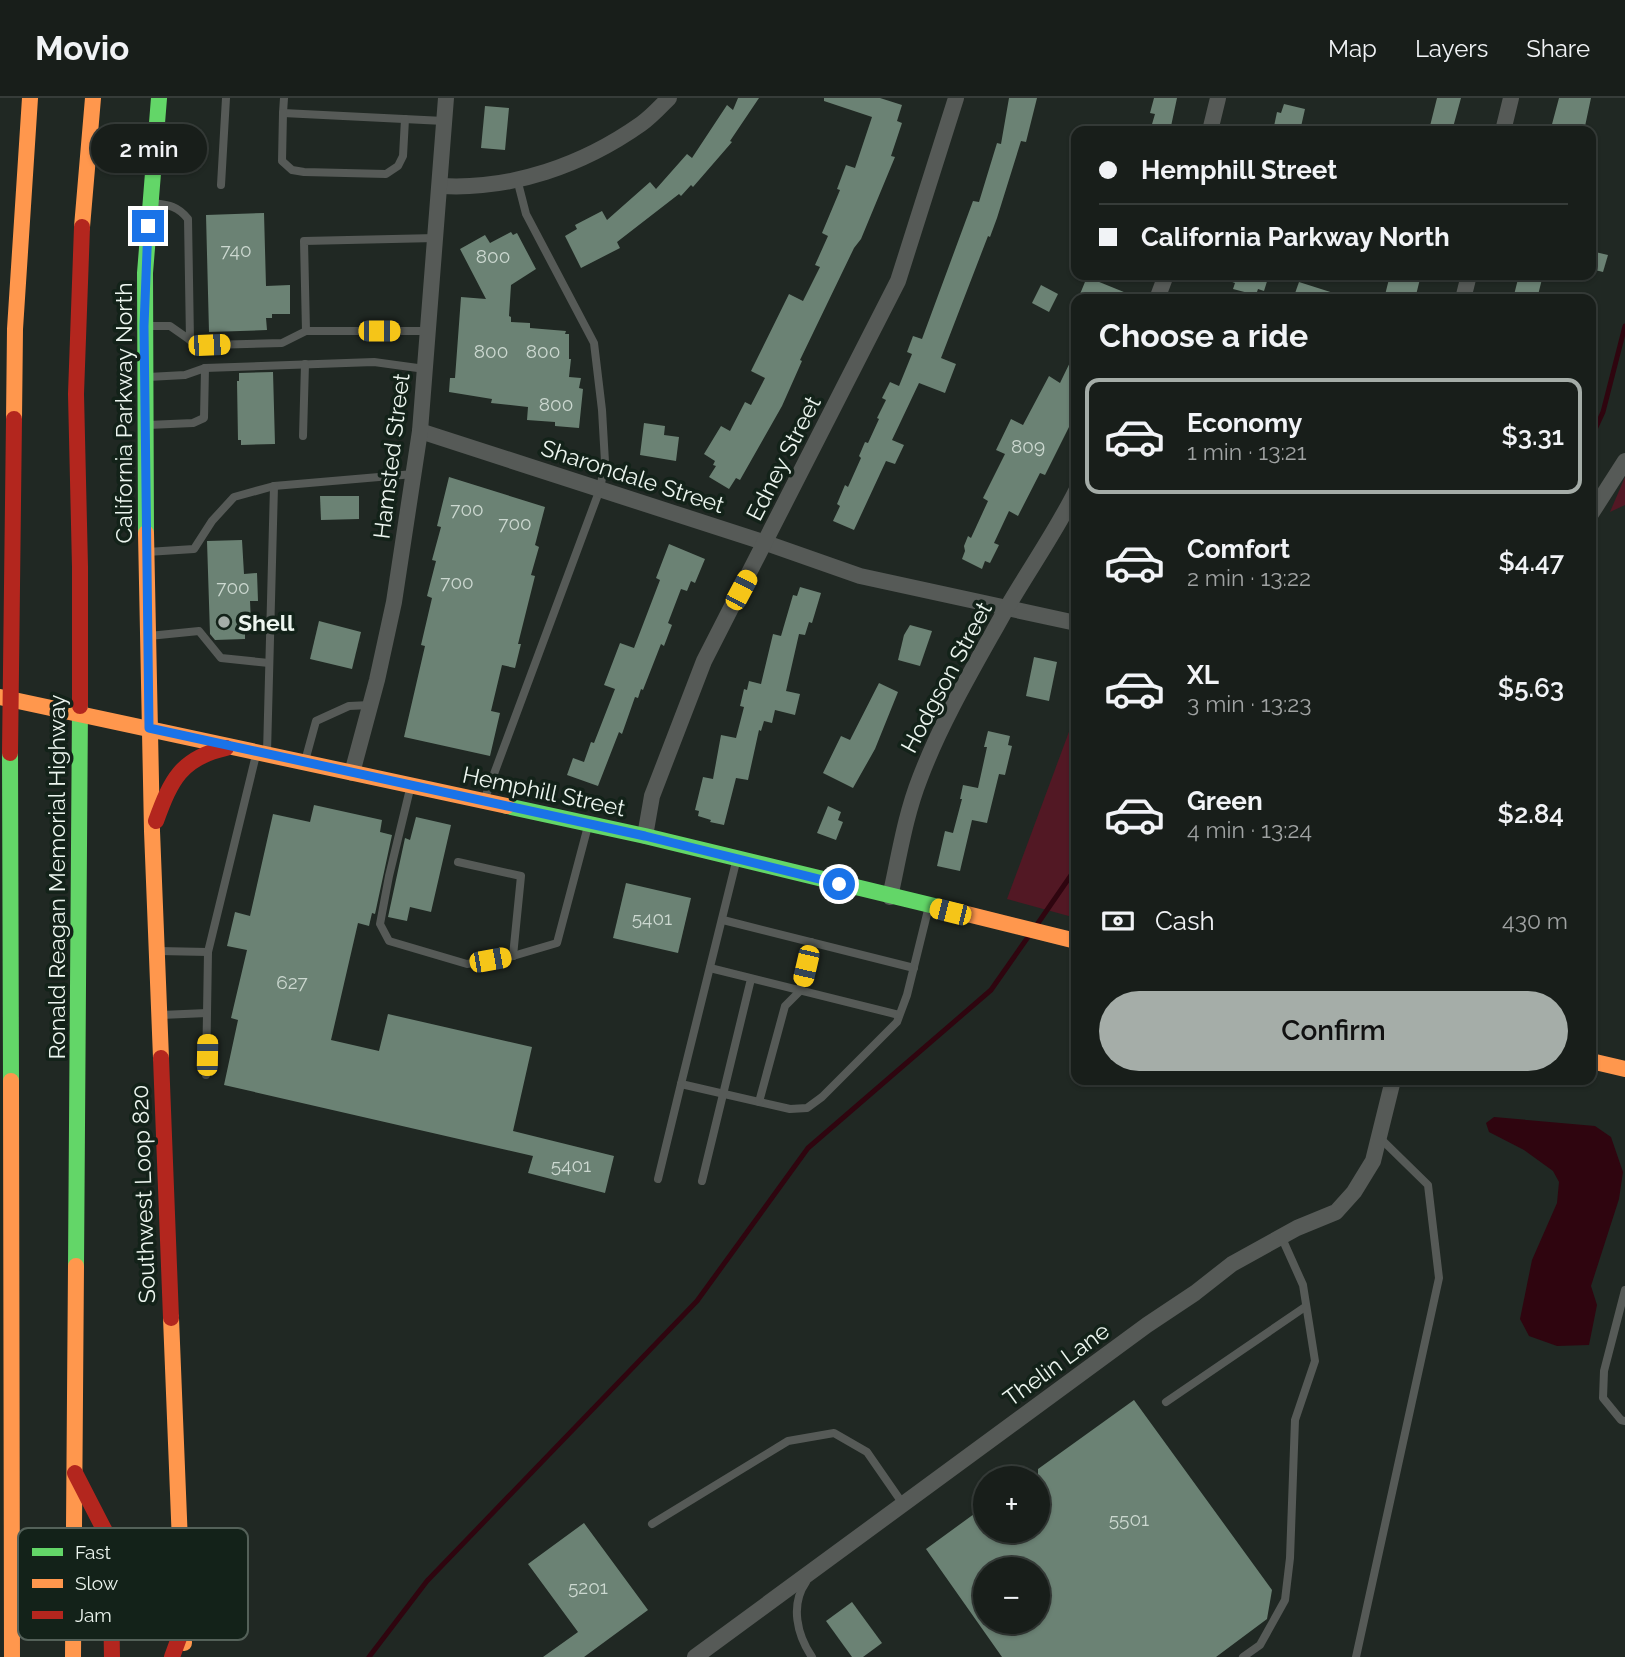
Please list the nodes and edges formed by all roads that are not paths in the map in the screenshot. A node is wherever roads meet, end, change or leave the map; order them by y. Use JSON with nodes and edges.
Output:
{"nodes":[{"id":1,"x":30,"y":98,"type":"edge"},
{"id":2,"x":93,"y":98,"type":"edge"},
{"id":3,"x":159,"y":98,"type":"edge"},
{"id":4,"x":226,"y":98,"type":"edge"},
{"id":5,"x":284,"y":98,"type":"edge"},
{"id":6,"x":446,"y":98,"type":"edge"},
{"id":7,"x":669,"y":98,"type":"edge"},
{"id":8,"x":956,"y":98,"type":"edge"},
{"id":9,"x":1218,"y":98,"type":"edge"},
{"id":10,"x":1511,"y":98,"type":"edge"},
{"id":11,"x":283,"y":113,"type":"junction"},
{"id":12,"x":405,"y":119,"type":"junction"},
{"id":13,"x":445,"y":121,"type":"junction"},
{"id":14,"x":1211,"y":126,"type":"edge"},
{"id":15,"x":1504,"y":126,"type":"edge"},
{"id":16,"x":517,"y":179,"type":"junction"},
{"id":17,"x":221,"y":185,"type":"dead end"},
{"id":18,"x":441,"y":186,"type":"junction"},
{"id":19,"x":149,"y":202,"type":"junction"},
{"id":20,"x":436,"y":238,"type":"junction"},
{"id":21,"x":144,"y":326,"type":"junction"},
{"id":22,"x":306,"y":331,"type":"junction"},
{"id":23,"x":428,"y":331,"type":"junction"},
{"id":24,"x":190,"y":340,"type":"junction"},
{"id":25,"x":305,"y":363,"type":"junction"},
{"id":26,"x":205,"y":368,"type":"junction"},
{"id":27,"x":425,"y":369,"type":"junction"},
{"id":28,"x":145,"y":378,"type":"junction"},
{"id":29,"x":145,"y":425,"type":"junction"},
{"id":30,"x":420,"y":431,"type":"junction"},
{"id":31,"x":303,"y":436,"type":"dead end"},
{"id":32,"x":1625,"y":461,"type":"edge"},
{"id":33,"x":414,"y":474,"type":"junction"},
{"id":34,"x":274,"y":486,"type":"junction"},
{"id":35,"x":600,"y":489,"type":"junction"},
{"id":36,"x":1071,"y":500,"type":"edge"},
{"id":37,"x":1596,"y":506,"type":"edge"},
{"id":38,"x":766,"y":543,"type":"junction"},
{"id":39,"x":146,"y":552,"type":"junction"},
{"id":40,"x":13,"y":561,"type":"junction"},
{"id":41,"x":1006,"y":610,"type":"junction"},
{"id":42,"x":1071,"y":622,"type":"edge"},
{"id":43,"x":0,"y":628,"type":"edge"},
{"id":44,"x":147,"y":636,"type":"junction"},
{"id":45,"x":269,"y":663,"type":"junction"},
{"id":46,"x":0,"y":697,"type":"edge"},
{"id":47,"x":370,"y":705,"type":"junction"},
{"id":48,"x":149,"y":728,"type":"junction"},
{"id":49,"x":233,"y":747,"type":"junction"},
{"id":50,"x":262,"y":753,"type":"junction"},
{"id":51,"x":305,"y":762,"type":"junction"},
{"id":52,"x":352,"y":773,"type":"junction"},
{"id":53,"x":411,"y":785,"type":"junction"},
{"id":54,"x":484,"y":801,"type":"junction"},
{"id":55,"x":588,"y":823,"type":"junction"},
{"id":56,"x":152,"y":831,"type":"junction"},
{"id":57,"x":645,"y":836,"type":"junction"},
{"id":58,"x":737,"y":859,"type":"junction"},
{"id":59,"x":458,"y":862,"type":"dead end"},
{"id":60,"x":890,"y":897,"type":"junction"},
{"id":61,"x":929,"y":906,"type":"junction"},
{"id":62,"x":723,"y":920,"type":"junction"},
{"id":63,"x":1071,"y":940,"type":"edge"},
{"id":64,"x":811,"y":942,"type":"junction"},
{"id":65,"x":157,"y":951,"type":"junction"},
{"id":66,"x":208,"y":952,"type":"junction"},
{"id":67,"x":513,"y":956,"type":"junction"},
{"id":68,"x":710,"y":968,"type":"junction"},
{"id":69,"x":914,"y":968,"type":"junction"},
{"id":70,"x":751,"y":979,"type":"junction"},
{"id":71,"x":800,"y":991,"type":"junction"},
{"id":72,"x":207,"y":1013,"type":"junction"},
{"id":73,"x":159,"y":1015,"type":"junction"},
{"id":74,"x":899,"y":1015,"type":"junction"},
{"id":75,"x":1596,"y":1062,"type":"edge"},
{"id":76,"x":1625,"y":1069,"type":"edge"},
{"id":77,"x":206,"y":1075,"type":"dead end"},
{"id":78,"x":681,"y":1084,"type":"junction"},
{"id":79,"x":1392,"y":1085,"type":"edge"},
{"id":80,"x":724,"y":1094,"type":"junction"},
{"id":81,"x":759,"y":1102,"type":"junction"},
{"id":82,"x":1380,"y":1138,"type":"junction"},
{"id":83,"x":658,"y":1179,"type":"dead end"},
{"id":84,"x":702,"y":1181,"type":"dead end"},
{"id":85,"x":1280,"y":1236,"type":"junction"},
{"id":86,"x":1625,"y":1290,"type":"edge"},
{"id":87,"x":1306,"y":1307,"type":"junction"},
{"id":88,"x":1166,"y":1402,"type":"dead end"},
{"id":89,"x":1625,"y":1421,"type":"edge"},
{"id":90,"x":73,"y":1468,"type":"junction"},
{"id":91,"x":903,"y":1504,"type":"junction"},
{"id":92,"x":652,"y":1524,"type":"dead end"},
{"id":93,"x":73,"y":1528,"type":"edge"},
{"id":94,"x":103,"y":1528,"type":"edge"},
{"id":95,"x":179,"y":1528,"type":"edge"},
{"id":96,"x":813,"y":1571,"type":"junction"},
{"id":97,"x":178,"y":1640,"type":"edge"},
{"id":98,"x":12,"y":1657,"type":"edge"},
{"id":99,"x":172,"y":1657,"type":"edge"},
{"id":100,"x":695,"y":1657,"type":"edge"},
{"id":101,"x":812,"y":1657,"type":"edge"},
{"id":102,"x":1243,"y":1657,"type":"edge"},
{"id":103,"x":1356,"y":1657,"type":"edge"}],
"edges":[{"from":1,"to":40,"type":"main road","name":"Ronald Reagan Memorial Highway"},
{"from":2,"to":90,"type":"main road","name":"Ronald Reagan Memorial Highway"},
{"from":3,"to":19,"type":"main road","name":"California Parkway North"},
{"from":4,"to":17,"type":"lane"},
{"from":5,"to":11,"type":"lane"},
{"from":6,"to":13,"type":"street","name":"Hamsted Street"},
{"from":7,"to":16,"type":"street"},
{"from":8,"to":38,"type":"street","name":"Edney Street"},
{"from":9,"to":14,"type":"street"},
{"from":10,"to":15,"type":"street"},
{"from":11,"to":12,"type":"lane"},
{"from":11,"to":12,"type":"lane"},
{"from":12,"to":13,"type":"lane"},
{"from":13,"to":18,"type":"street","name":"Hamsted Street"},
{"from":16,"to":18,"type":"street"},
{"from":16,"to":35,"type":"lane"},
{"from":18,"to":20,"type":"street","name":"Hamsted Street"},
{"from":19,"to":21,"type":"main road","name":"California Parkway North"},
{"from":19,"to":24,"type":"lane"},
{"from":20,"to":22,"type":"lane"},
{"from":20,"to":23,"type":"street","name":"Hamsted Street"},
{"from":21,"to":24,"type":"lane"},
{"from":21,"to":28,"type":"main road","name":"California Parkway North"},
{"from":22,"to":23,"type":"lane"},
{"from":22,"to":24,"type":"lane"},
{"from":23,"to":27,"type":"street","name":"Hamsted Street"},
{"from":25,"to":26,"type":"lane"},
{"from":25,"to":27,"type":"lane"},
{"from":25,"to":31,"type":"lane"},
{"from":26,"to":28,"type":"lane"},
{"from":26,"to":29,"type":"lane"},
{"from":27,"to":30,"type":"street","name":"Hamsted Street"},
{"from":28,"to":29,"type":"main road","name":"California Parkway North"},
{"from":29,"to":39,"type":"main road","name":"California Parkway North"},
{"from":30,"to":33,"type":"street","name":"Hamsted Street"},
{"from":30,"to":35,"type":"street","name":"Sharondale Street"},
{"from":32,"to":37,"type":"street"},
{"from":33,"to":34,"type":"lane"},
{"from":33,"to":47,"type":"street","name":"Hamsted Street"},
{"from":34,"to":39,"type":"lane"},
{"from":34,"to":45,"type":"lane"},
{"from":35,"to":38,"type":"street","name":"Sharondale Street"},
{"from":35,"to":54,"type":"lane"},
{"from":36,"to":41,"type":"street","name":"Hodgson Street"},
{"from":38,"to":41,"type":"street","name":"Sharondale Street"},
{"from":38,"to":57,"type":"street","name":"Edney Street"},
{"from":39,"to":44,"type":"main road","name":"California Parkway North"},
{"from":40,"to":43,"type":"main road"},
{"from":40,"to":98,"type":"main road","name":"Ronald Reagan Memorial Highway"},
{"from":41,"to":42,"type":"street","name":"Sharondale Street"},
{"from":41,"to":60,"type":"street","name":"Hodgson Street"},
{"from":44,"to":45,"type":"lane"},
{"from":44,"to":48,"type":"main road","name":"California Parkway North"},
{"from":45,"to":50,"type":"lane"},
{"from":46,"to":48,"type":"main road","name":"Hemphill Street"},
{"from":47,"to":51,"type":"lane"},
{"from":47,"to":52,"type":"street","name":"Hamsted Street"},
{"from":48,"to":49,"type":"main road","name":"Hemphill Street"},
{"from":48,"to":56,"type":"main road","name":"Southwest Loop 820"},
{"from":49,"to":50,"type":"main road","name":"Hemphill Street"},
{"from":49,"to":56,"type":"main road"},
{"from":50,"to":51,"type":"main road","name":"Hemphill Street"},
{"from":50,"to":66,"type":"lane"},
{"from":51,"to":52,"type":"main road","name":"Hemphill Street"},
{"from":52,"to":53,"type":"main road","name":"Hemphill Street"},
{"from":53,"to":54,"type":"main road","name":"Hemphill Street"},
{"from":53,"to":67,"type":"lane"},
{"from":54,"to":55,"type":"main road","name":"Hemphill Street"},
{"from":55,"to":57,"type":"main road","name":"Hemphill Street"},
{"from":55,"to":67,"type":"lane"},
{"from":56,"to":65,"type":"main road","name":"Southwest Loop 820"},
{"from":57,"to":58,"type":"main road","name":"Hemphill Street"},
{"from":58,"to":60,"type":"main road","name":"Hemphill Street"},
{"from":58,"to":62,"type":"lane"},
{"from":59,"to":67,"type":"lane"},
{"from":60,"to":61,"type":"main road","name":"Hemphill Street"},
{"from":61,"to":63,"type":"main road","name":"Hemphill Street"},
{"from":61,"to":69,"type":"lane"},
{"from":62,"to":64,"type":"lane"},
{"from":62,"to":68,"type":"lane"},
{"from":64,"to":69,"type":"lane"},
{"from":64,"to":71,"type":"lane"},
{"from":65,"to":66,"type":"lane"},
{"from":65,"to":73,"type":"main road","name":"Southwest Loop 820"},
{"from":66,"to":72,"type":"lane"},
{"from":68,"to":70,"type":"lane"},
{"from":68,"to":78,"type":"lane"},
{"from":69,"to":74,"type":"lane"},
{"from":70,"to":71,"type":"lane"},
{"from":70,"to":80,"type":"lane"},
{"from":71,"to":74,"type":"lane"},
{"from":71,"to":81,"type":"lane"},
{"from":72,"to":73,"type":"lane"},
{"from":72,"to":77,"type":"lane"},
{"from":73,"to":95,"type":"main road","name":"Southwest Loop 820"},
{"from":74,"to":81,"type":"lane"},
{"from":75,"to":76,"type":"main road"},
{"from":78,"to":80,"type":"lane"},
{"from":78,"to":83,"type":"lane"},
{"from":79,"to":82,"type":"street","name":"Thelin Lane"},
{"from":80,"to":81,"type":"lane"},
{"from":80,"to":84,"type":"lane"},
{"from":82,"to":85,"type":"street","name":"Thelin Lane"},
{"from":82,"to":103,"type":"lane"},
{"from":85,"to":87,"type":"lane"},
{"from":85,"to":91,"type":"street","name":"Thelin Lane"},
{"from":86,"to":89,"type":"lane"},
{"from":87,"to":88,"type":"lane"},
{"from":87,"to":102,"type":"lane"},
{"from":90,"to":93,"type":"main road","name":"Ronald Reagan Memorial Highway"},
{"from":90,"to":94,"type":"main road"},
{"from":91,"to":92,"type":"lane"},
{"from":91,"to":96,"type":"street","name":"Thelin Lane"},
{"from":96,"to":100,"type":"street","name":"Thelin Lane"},
{"from":96,"to":101,"type":"lane"},
{"from":97,"to":99,"type":"main road"}]}
